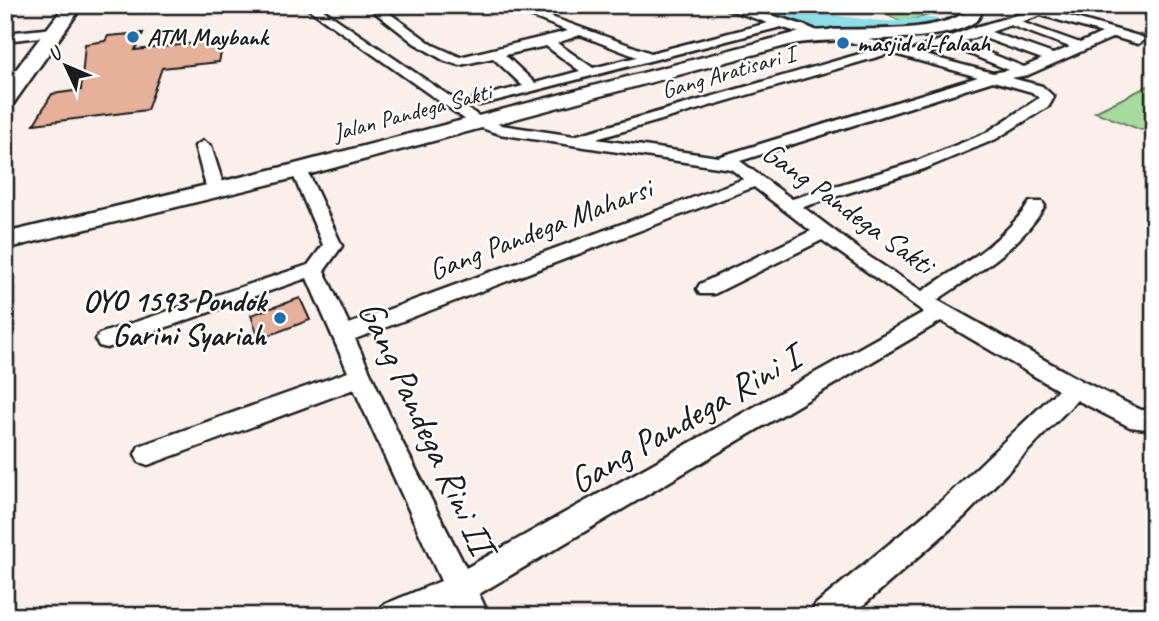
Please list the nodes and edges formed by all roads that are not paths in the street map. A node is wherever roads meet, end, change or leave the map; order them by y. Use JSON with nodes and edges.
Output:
{"nodes":[{"id":1,"x":74,"y":5,"type":"edge"},
{"id":2,"x":308,"y":5,"type":"edge"},
{"id":3,"x":379,"y":5,"type":"edge"},
{"id":4,"x":507,"y":5,"type":"edge"},
{"id":5,"x":720,"y":5,"type":"edge"},
{"id":6,"x":976,"y":5,"type":"edge"},
{"id":7,"x":1009,"y":21,"type":"junction"},
{"id":8,"x":785,"y":23,"type":"junction"},
{"id":9,"x":581,"y":31,"type":"junction"},
{"id":10,"x":976,"y":31,"type":"junction"},
{"id":11,"x":54,"y":32,"type":"junction"},
{"id":12,"x":1115,"y":32,"type":"junction"},
{"id":13,"x":825,"y":34,"type":"junction"},
{"id":14,"x":5,"y":37,"type":"edge"},
{"id":15,"x":1138,"y":40,"type":"dead end"},
{"id":16,"x":548,"y":41,"type":"junction"},
{"id":17,"x":949,"y":41,"type":"junction"},
{"id":18,"x":1082,"y":47,"type":"junction"},
{"id":19,"x":892,"y":49,"type":"junction"},
{"id":20,"x":495,"y":53,"type":"junction"},
{"id":21,"x":912,"y":55,"type":"junction"},
{"id":22,"x":653,"y":58,"type":"junction"},
{"id":23,"x":1055,"y":59,"type":"junction"},
{"id":24,"x":1023,"y":72,"type":"junction"},
{"id":25,"x":592,"y":73,"type":"junction"},
{"id":26,"x":992,"y":77,"type":"junction"},
{"id":27,"x":532,"y":87,"type":"junction"},
{"id":28,"x":5,"y":99,"type":"edge"},
{"id":29,"x":478,"y":111,"type":"junction"},
{"id":30,"x":578,"y":140,"type":"junction"},
{"id":31,"x":203,"y":146,"type":"dead end"},
{"id":32,"x":720,"y":162,"type":"junction"},
{"id":33,"x":299,"y":170,"type":"junction"},
{"id":34,"x":758,"y":180,"type":"junction"},
{"id":35,"x":216,"y":190,"type":"junction"},
{"id":36,"x":790,"y":205,"type":"junction"},
{"id":37,"x":1036,"y":206,"type":"dead end"},
{"id":38,"x":826,"y":233,"type":"junction"},
{"id":39,"x":5,"y":242,"type":"edge"},
{"id":40,"x":314,"y":270,"type":"junction"},
{"id":41,"x":707,"y":289,"type":"dead end"},
{"id":42,"x":931,"y":306,"type":"junction"},
{"id":43,"x":343,"y":335,"type":"junction"},
{"id":44,"x":107,"y":340,"type":"dead end"},
{"id":45,"x":361,"y":377,"type":"junction"},
{"id":46,"x":1074,"y":388,"type":"junction"},
{"id":47,"x":1154,"y":420,"type":"edge"},
{"id":48,"x":148,"y":454,"type":"dead end"},
{"id":49,"x":462,"y":587,"type":"junction"},
{"id":50,"x":394,"y":616,"type":"edge"},
{"id":51,"x":474,"y":616,"type":"edge"},
{"id":52,"x":826,"y":616,"type":"edge"}],
"edges":[{"from":1,"to":11,"type":"main road"},
{"from":2,"to":29,"type":"street","name":"Gang Pandega Sakti"},
{"from":3,"to":20,"type":"street"},
{"from":4,"to":9,"type":"street"},
{"from":5,"to":8,"type":"street"},
{"from":6,"to":13,"type":"main road","name":"Jalan Pandega Sakti"},
{"from":7,"to":10,"type":"street"},
{"from":7,"to":12,"type":"street"},
{"from":7,"to":18,"type":"street"},
{"from":8,"to":13,"type":"street"},
{"from":8,"to":22,"type":"street"},
{"from":9,"to":16,"type":"street"},
{"from":9,"to":22,"type":"street"},
{"from":10,"to":17,"type":"street"},
{"from":10,"to":23,"type":"street"},
{"from":11,"to":14,"type":"street"},
{"from":11,"to":28,"type":"main road"},
{"from":12,"to":15,"type":"street"},
{"from":12,"to":18,"type":"street"},
{"from":13,"to":19,"type":"street"},
{"from":13,"to":29,"type":"main road","name":"Jalan Pandega Sakti"},
{"from":16,"to":20,"type":"street"},
{"from":16,"to":25,"type":"street"},
{"from":17,"to":21,"type":"street"},
{"from":17,"to":24,"type":"street"},
{"from":18,"to":23,"type":"street"},
{"from":19,"to":21,"type":"street"},
{"from":19,"to":30,"type":"street","name":"Gang Aratisari I"},
{"from":20,"to":27,"type":"street"},
{"from":21,"to":26,"type":"street"},
{"from":22,"to":25,"type":"street"},
{"from":23,"to":24,"type":"street"},
{"from":24,"to":26,"type":"street"},
{"from":25,"to":27,"type":"street"},
{"from":26,"to":32,"type":"street"},
{"from":26,"to":36,"type":"street"},
{"from":27,"to":29,"type":"street"},
{"from":29,"to":30,"type":"street","name":"Gang Pandega Sakti"},
{"from":29,"to":33,"type":"main road","name":"Jalan Pandega Sakti"},
{"from":30,"to":32,"type":"street","name":"Gang Pandega Sakti"},
{"from":31,"to":35,"type":"street"},
{"from":32,"to":34,"type":"street","name":"Gang Pandega Sakti"},
{"from":33,"to":35,"type":"main road","name":"Jalan Pandega Sakti"},
{"from":33,"to":40,"type":"street"},
{"from":34,"to":36,"type":"street","name":"Gang Pandega Sakti"},
{"from":34,"to":43,"type":"street","name":"Gang Pandega Maharsi"},
{"from":35,"to":39,"type":"main road","name":"Jalan Pandega Sakti"},
{"from":36,"to":38,"type":"street","name":"Gang Pandega Sakti"},
{"from":37,"to":42,"type":"street","name":"Gang Pandega Rini I"},
{"from":38,"to":41,"type":"street"},
{"from":38,"to":42,"type":"street","name":"Gang Pandega Sakti"},
{"from":40,"to":43,"type":"street","name":"Gang Pandega Rini II"},
{"from":40,"to":44,"type":"street"},
{"from":42,"to":46,"type":"street","name":"Gang Pandega Sakti"},
{"from":42,"to":49,"type":"street","name":"Gang Pandega Rini I"},
{"from":43,"to":45,"type":"street","name":"Gang Pandega Rini II"},
{"from":45,"to":48,"type":"street"},
{"from":45,"to":49,"type":"street","name":"Gang Pandega Rini II"},
{"from":46,"to":47,"type":"street","name":"Gang Pandega Sakti"},
{"from":46,"to":52,"type":"street"},
{"from":49,"to":50,"type":"street","name":"Gang Pandega Rini I"},
{"from":49,"to":51,"type":"street","name":"Gang Pandega Rini II"}]}
